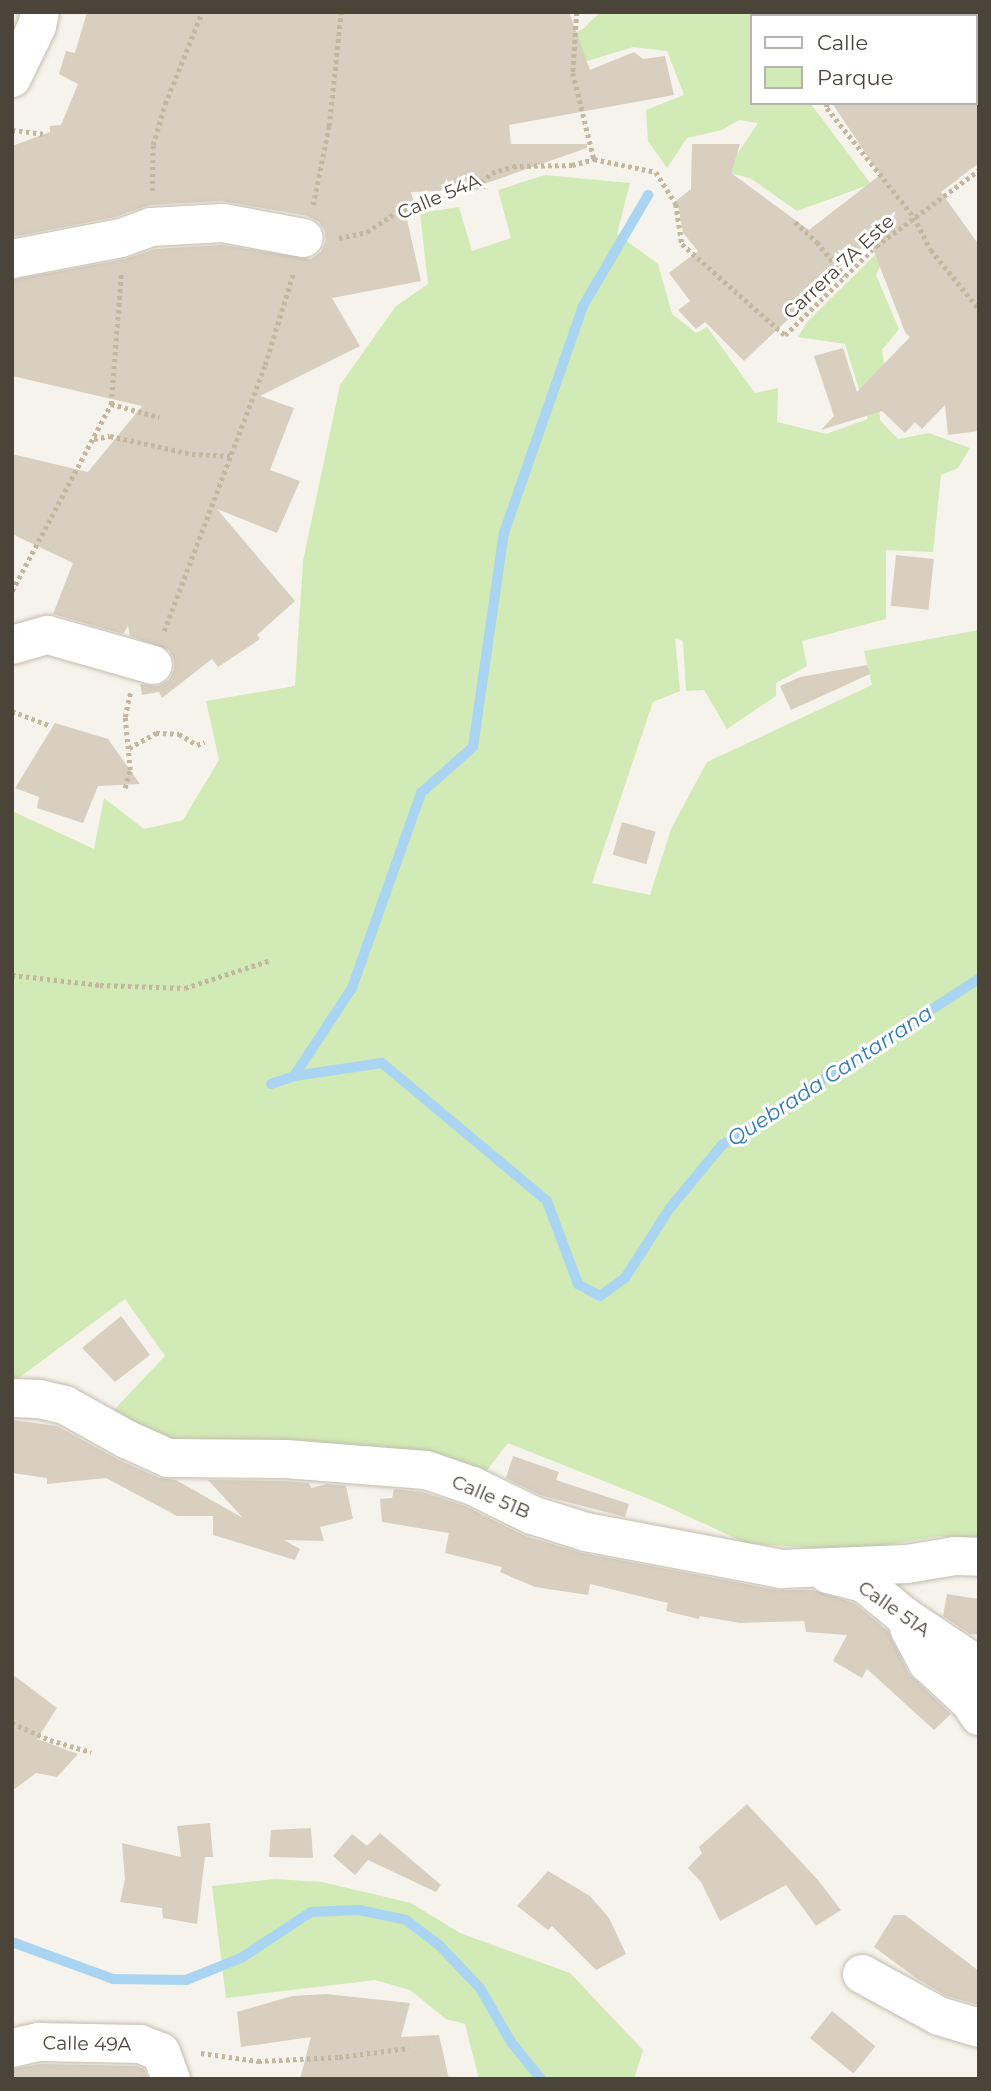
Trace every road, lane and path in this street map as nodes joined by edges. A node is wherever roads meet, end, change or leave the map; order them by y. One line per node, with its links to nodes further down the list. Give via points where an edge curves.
1 (40, 12): 5 (street)
2 (202, 12): 13 (path, via 165,104)
3 (341, 12): 14 (path, via 329,126)
4 (577, 12): 9 (path, via 573,73)
5 (12, 78)
6 (827, 105): 11 (path)
7 (12, 130): 8 (path)
8 (43, 134)
9 (594, 159): 14 (path, Calle 54A, via 572,165 513,166 397,212 367,232); 18 (path, Calle 54A, via 656,172 676,204 682,244)
10 (979, 170): 11 (path, Carrera 7A Este)
11 (914, 217): 16 (path, Carrera 7A Este); 17 (path, via 931,250)
12 (795, 222): 16 (path)
13 (136, 232): 14 (street, via 223,223); 15 (street); 19 (path, via 121,298)
14 (304, 238): 22 (path)
15 (12, 259)
16 (845, 276): 18 (path, Carrera 7A Este)
17 (979, 309)
18 (785, 335)
19 (111, 404): 20 (path); 21 (path)
20 (159, 417)
21 (93, 439): 22 (path, via 110,436 192,454); 23 (path)
22 (231, 456): 26 (path)
23 (12, 592)
24 (12, 645): 25 (street, via 48,635)
25 (116, 653): 26 (street); 30 (path, via 130,691 125,717)
26 (153, 665)
27 (12, 711): 28 (path)
28 (48, 725)
29 (204, 741): 30 (path, via 197,746 179,734 156,733)
30 (129, 749): 31 (path)
31 (125, 788)
32 (271, 960): 33 (path, via 185,988)
33 (12, 975)
34 (12, 1398): 36 (street, Calle 51B, via 65,1405 168,1458 286,1459 426,1471 586,1532 781,1569)
35 (979, 1558): 36 (street, Calle 51B)
36 (802, 1568): 37 (street, Calle 51A, via 864,1583)
37 (904, 1616): 38 (street, Calle 51A); 39 (street, via 928,1663)
38 (979, 1667)
39 (979, 1716)
40 (12, 1723): 41 (path)
41 (91, 1752)
42 (862, 1974): 43 (street, via 939,2016)
43 (979, 2028)
44 (12, 2048): 46 (street, Calle 49A, via 39,2042 140,2044)
45 (408, 2048): 46 (path, via 258,2061 214,2054)
46 (166, 2065)

